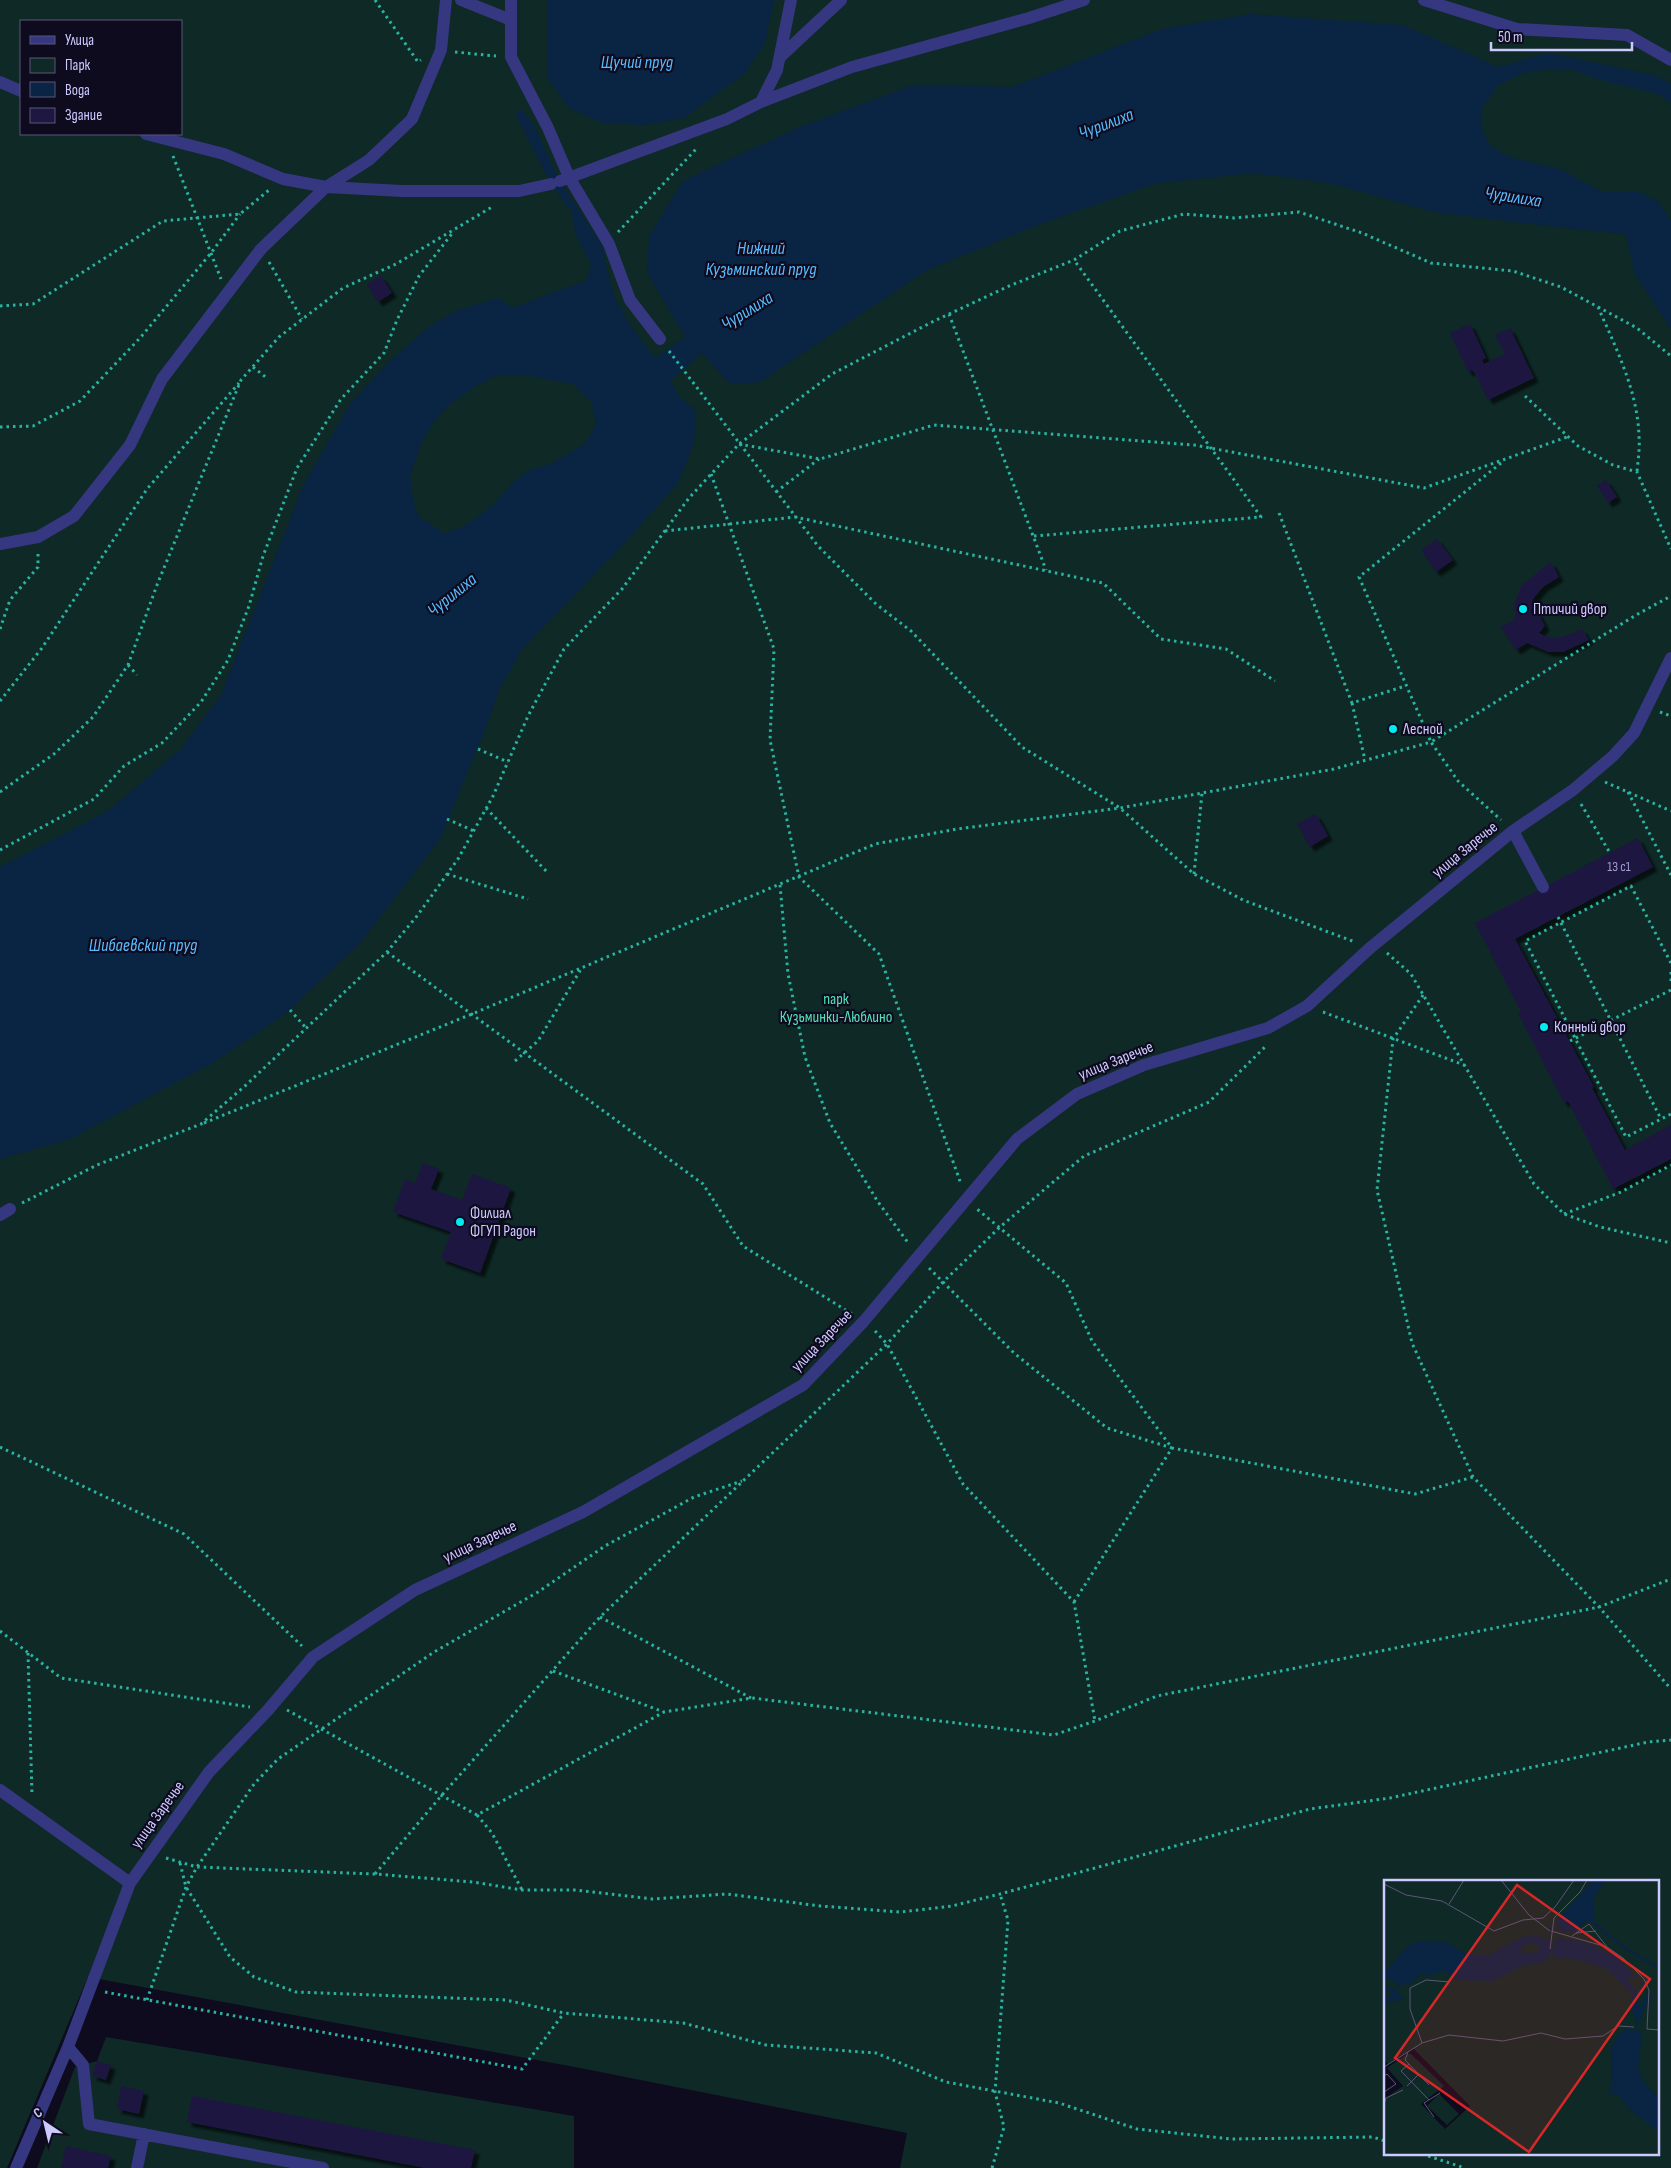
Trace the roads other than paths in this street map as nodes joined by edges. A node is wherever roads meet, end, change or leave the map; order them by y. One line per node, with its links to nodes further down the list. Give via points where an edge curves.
1 (446, 0): 16 (street, via 441,50 412,119 369,160)
2 (461, 0): 8 (street)
3 (511, 0): 8 (street)
4 (791, 0): 9 (street)
5 (841, 0): 9 (street)
6 (1084, 0): 13 (street, via 852,67)
7 (1424, 0): 10 (street, via 1517,29 1627,35)
8 (511, 20): 15 (street, via 511,57 548,128)
9 (780, 57): 13 (street)
10 (1671, 60)
11 (0, 82): 12 (street)
12 (20, 91)
13 (761, 102): 15 (street, via 727,119)
14 (150, 135): 16 (street, via 224,154 283,179)
15 (560, 181): 16 (street, via 519,191); 17 (street, via 609,244 630,300)
16 (326, 187): 18 (street, via 261,249 226,293 162,379 130,445 74,516 38,537)
17 (664, 344)
18 (0, 544)
19 (1671, 658): 20 (street, улица Заречье, via 1634,733 1613,756 1573,790)
20 (1513, 830): 21 (street); 23 (street, улица Заречье, via 1370,948 1307,1006 1268,1028 1144,1065 1077,1094 1017,1139 864,1321 802,1386 583,1512 415,1590 313,1657 209,1772)
21 (1543, 888)
22 (0, 1790): 23 (street)
23 (130, 1883): 24 (street, улица Заречье)
24 (68, 2047): 25 (street, via 83,2064 89,2124); 27 (street, улица Заречье)
25 (144, 2134): 26 (street); 28 (street)
26 (291, 2165): 29 (street)
27 (16, 2168)
28 (138, 2168)
29 (323, 2168)

